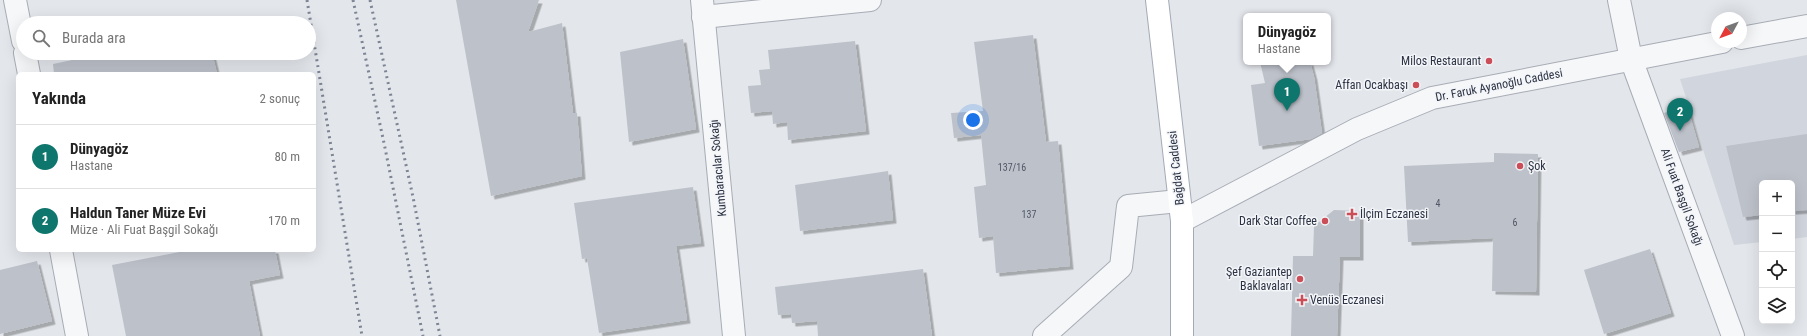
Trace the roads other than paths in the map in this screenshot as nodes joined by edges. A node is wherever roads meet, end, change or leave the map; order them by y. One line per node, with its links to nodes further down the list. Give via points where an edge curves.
1 (16, 0): 6 (street)
2 (870, 0): 5 (street)
3 (1157, 0): 13 (main road, Bağdat Caddesi)
4 (1619, 0): 10 (street, Ali Fuat Başgil Sokağı)
5 (703, 8): 16 (street, Kumbaracılar Sokağı)
6 (19, 16)
7 (1807, 26): 8 (street)
8 (1747, 37)
9 (1711, 44): 10 (street, Dr. Faruk Ayanoğlu Caddesi)
10 (1631, 59): 13 (street, Dr. Faruk Ayanoğlu Caddesi, via 1432,98 1357,129); 19 (street, Ali Fuat Başgil Sokağı)
11 (26, 60): 12 (street)
12 (29, 72)
13 (1181, 211): 17 (street, via 1128,206 1120,267); 18 (main road, Bağdat Caddesi)
14 (61, 252): 15 (street)
15 (77, 336)
16 (734, 336)
17 (1044, 336)
18 (1182, 336)
19 (1733, 336)

